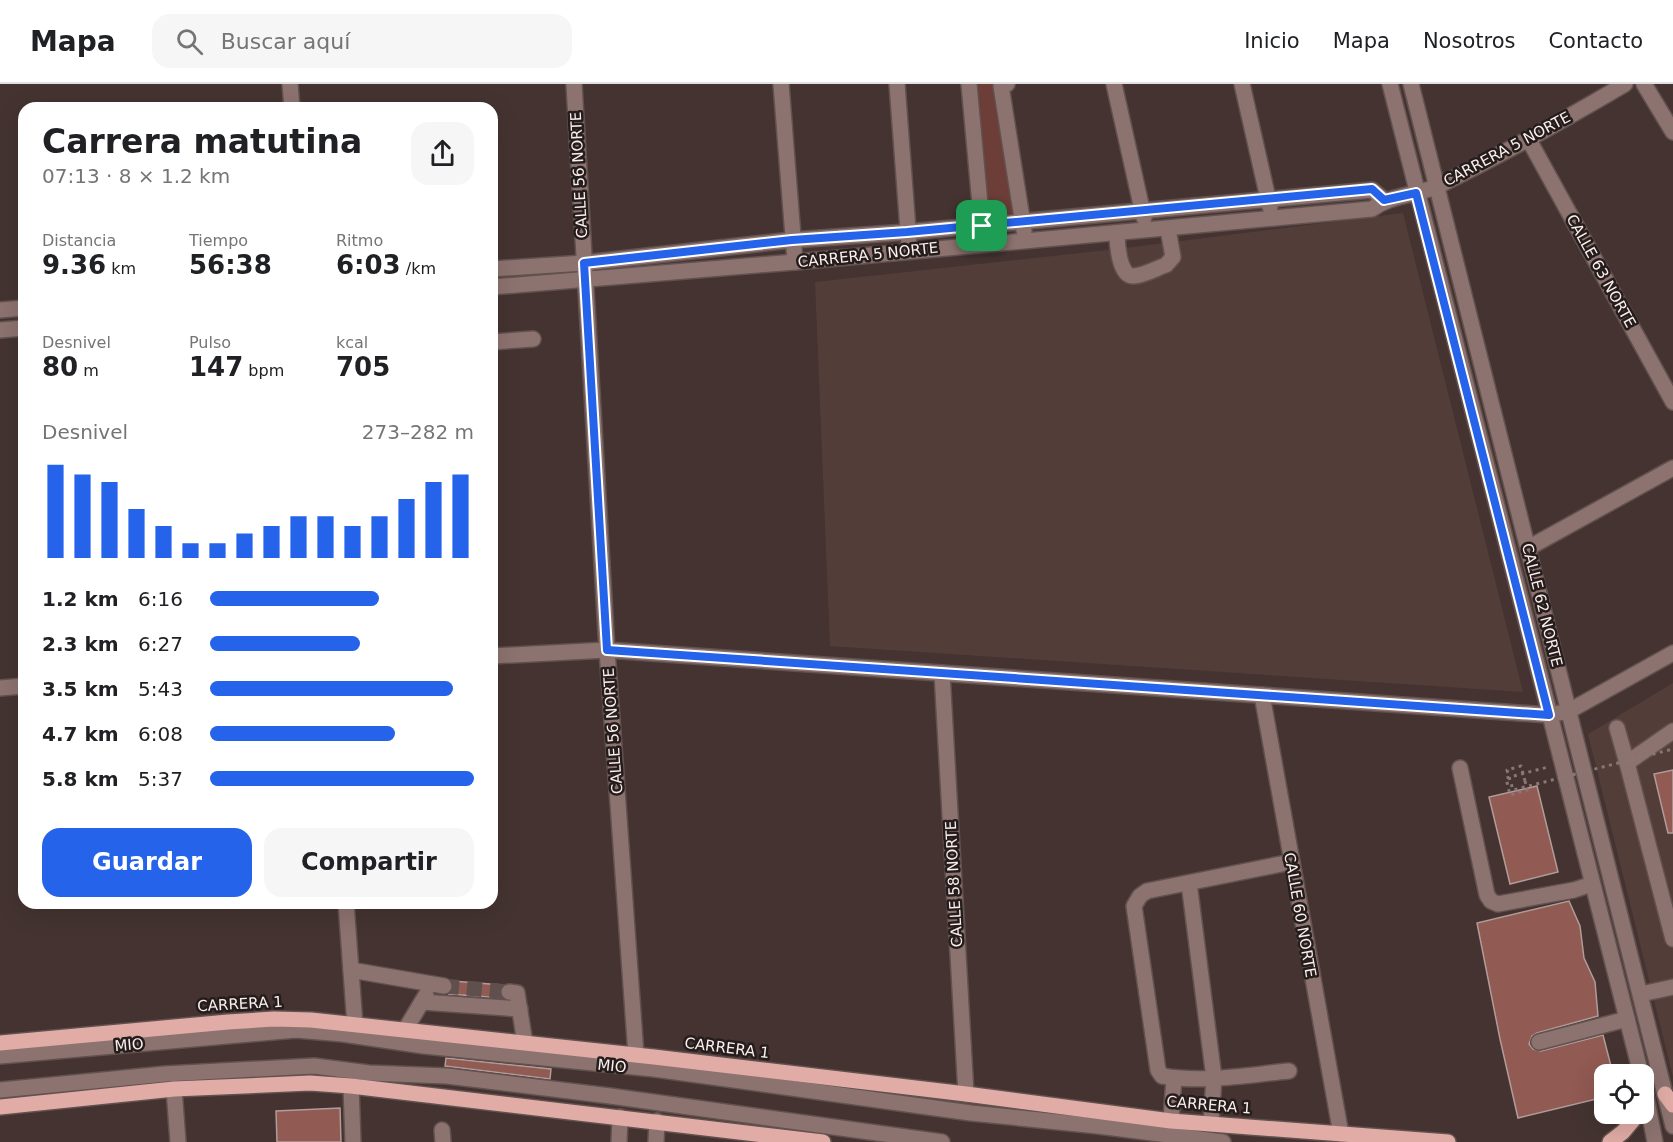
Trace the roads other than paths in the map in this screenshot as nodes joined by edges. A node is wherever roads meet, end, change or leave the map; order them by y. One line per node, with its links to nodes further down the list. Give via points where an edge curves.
1 (291, 84): 13 (street)
2 (574, 84): 32 (street, CALLE 56 NORTE)
3 (781, 84): 28 (street)
4 (897, 84): 26 (street)
5 (969, 84): 23 (street)
6 (1007, 84): 22 (street, via 1001,86)
7 (1114, 84): 20 (street)
8 (1242, 84): 18 (street)
9 (1390, 84): 17 (street, CALLE 62 NORTE)
10 (1411, 84): 16 (street, CALLE 62 NORTE)
11 (1625, 84): 15 (street, CARRERA 5 NORTE)
12 (1644, 84): 14 (street)
13 (292, 102)
14 (1673, 132)
15 (1529, 140): 16 (street, CARRERA 5 NORTE); 42 (street, CALLE 63 NORTE)
16 (1436, 186): 17 (street, CARRERA 5 NORTE); 44 (street, CALLE 62 NORTE)
17 (1416, 193): 19 (street, CARRERA 5 NORTE); 53 (street, CALLE 62 NORTE)
18 (1268, 199): 19 (street, CARRERA 5 NORTE, via 1372,189); 20 (street, CARRERA 5 NORTE); 21 (street)
19 (1384, 200): 21 (street, CARRERA 5 NORTE, via 1372,209)
20 (1143, 211): 22 (street, CARRERA 5 NORTE); 25 (street)
21 (1273, 220): 24 (street, CARRERA 5 NORTE)
22 (1023, 222): 23 (street, CARRERA 5 NORTE); 29 (street)
23 (982, 226): 26 (street, CARRERA 5 NORTE)
24 (1168, 229): 25 (street, CARRERA 5 NORTE); 27 (street, via 1171,261 1133,276 1124,270)
25 (1145, 230): 27 (street, CARRERA 5 NORTE)
26 (907, 232): 28 (street, CARRERA 5 NORTE); 30 (street)
27 (1117, 233): 29 (street, CARRERA 5 NORTE)
28 (792, 240): 31 (street); 32 (street, CARRERA 5 NORTE)
29 (1026, 241): 30 (street, CARRERA 5 NORTE)
30 (910, 251): 31 (street, CARRERA 5 NORTE)
31 (795, 262): 34 (street, CARRERA 5 NORTE)
32 (584, 263): 33 (street, CARRERA 5 NORTE); 34 (street, CALLE 56 NORTE)
33 (498, 269)
34 (584, 279): 35 (street, CARRERA 5 NORTE); 45 (street, CALLE 56 NORTE)
35 (498, 286)
36 (18, 308): 37 (street)
37 (0, 310)
38 (18, 328): 39 (street)
39 (0, 330)
40 (533, 339): 41 (street)
41 (498, 342)
42 (1673, 402)
43 (1673, 468): 44 (street)
44 (1528, 548): 52 (street, CALLE 62 NORTE)
45 (607, 650): 47 (street); 48 (street); 75 (street, CALLE 56 NORTE)
46 (1673, 653): 52 (street)
47 (498, 656)
48 (942, 673): 51 (street); 84 (street, CALLE 58 NORTE)
49 (18, 686): 50 (street)
50 (0, 688)
51 (1262, 696): 53 (street); 58 (street, CALLE 60 NORTE)
52 (1569, 711): 53 (street); 66 (street, CALLE 62 NORTE)
53 (1549, 715): 60 (street, CALLE 62 NORTE)
54 (1617, 728): 56 (street)
55 (1673, 731): 56 (street)
56 (1627, 763): 62 (street)
57 (1460, 768): 60 (street, via 1491,901 1498,904)
58 (1291, 862): 59 (street); 94 (street, CALLE 60 NORTE)
59 (1189, 883): 79 (street, via 1147,891 1134,906 1158,1070 1162,1076); 80 (street)
60 (1593, 884): 69 (street, CALLE 62 NORTE)
61 (346, 909): 63 (street)
62 (1673, 939)
63 (351, 970): 67 (street, via 438,986); 70 (street)
64 (1673, 987): 66 (street)
65 (509, 993): 68 (street, via 517,993)
66 (1641, 994): 85 (street, CALLE 62 NORTE)
67 (422, 1002): 68 (street); 71 (street)
68 (520, 1009): 74 (street)
69 (1627, 1019): 72 (street); 77 (street, CALLE 62 NORTE)
70 (355, 1025): 71 (main road, CARRERA 1); 73 (main road, CARRERA 1, via 274,1019)
71 (405, 1030): 74 (main road, CARRERA 1)
72 (1539, 1042)
73 (0, 1043)
74 (525, 1043): 75 (main road, CARRERA 1)
75 (636, 1055): 84 (main road, CARRERA 1)
76 (0, 1056): 102 (street, MIO, via 296,1030 654,1069 971,1113)
77 (1638, 1064)
78 (1289, 1071): 80 (street)
79 (1174, 1078): 80 (street); 89 (street)
80 (1214, 1078): 90 (street)
81 (351, 1086): 82 (main road, via 310,1083); 87 (main road); 97 (street)
82 (174, 1089): 86 (main road); 96 (street)
83 (0, 1090): 101 (street, MIO, via 165,1074 314,1066 447,1076)
84 (966, 1094): 89 (main road, CARRERA 1)
85 (1669, 1099): 93 (street, CALLE 62 NORTE)
86 (0, 1107)
87 (620, 1117): 88 (main road); 98 (street)
88 (657, 1121): 95 (main road); 99 (street)
89 (1171, 1121): 90 (main road, CARRERA 1)
90 (1211, 1124): 94 (main road, CARRERA 1)
91 (1630, 1124): 104 (main road)
92 (1651, 1124): 105 (street)
93 (1673, 1126)
94 (1341, 1134): 103 (main road, CARRERA 1)
95 (775, 1139): 100 (main road)
96 (178, 1142)
97 (354, 1142)
98 (619, 1142)
99 (656, 1142)
100 (823, 1142)
101 (942, 1142)
102 (1223, 1142)
103 (1448, 1142)
104 (1610, 1142)
105 (1655, 1142)

